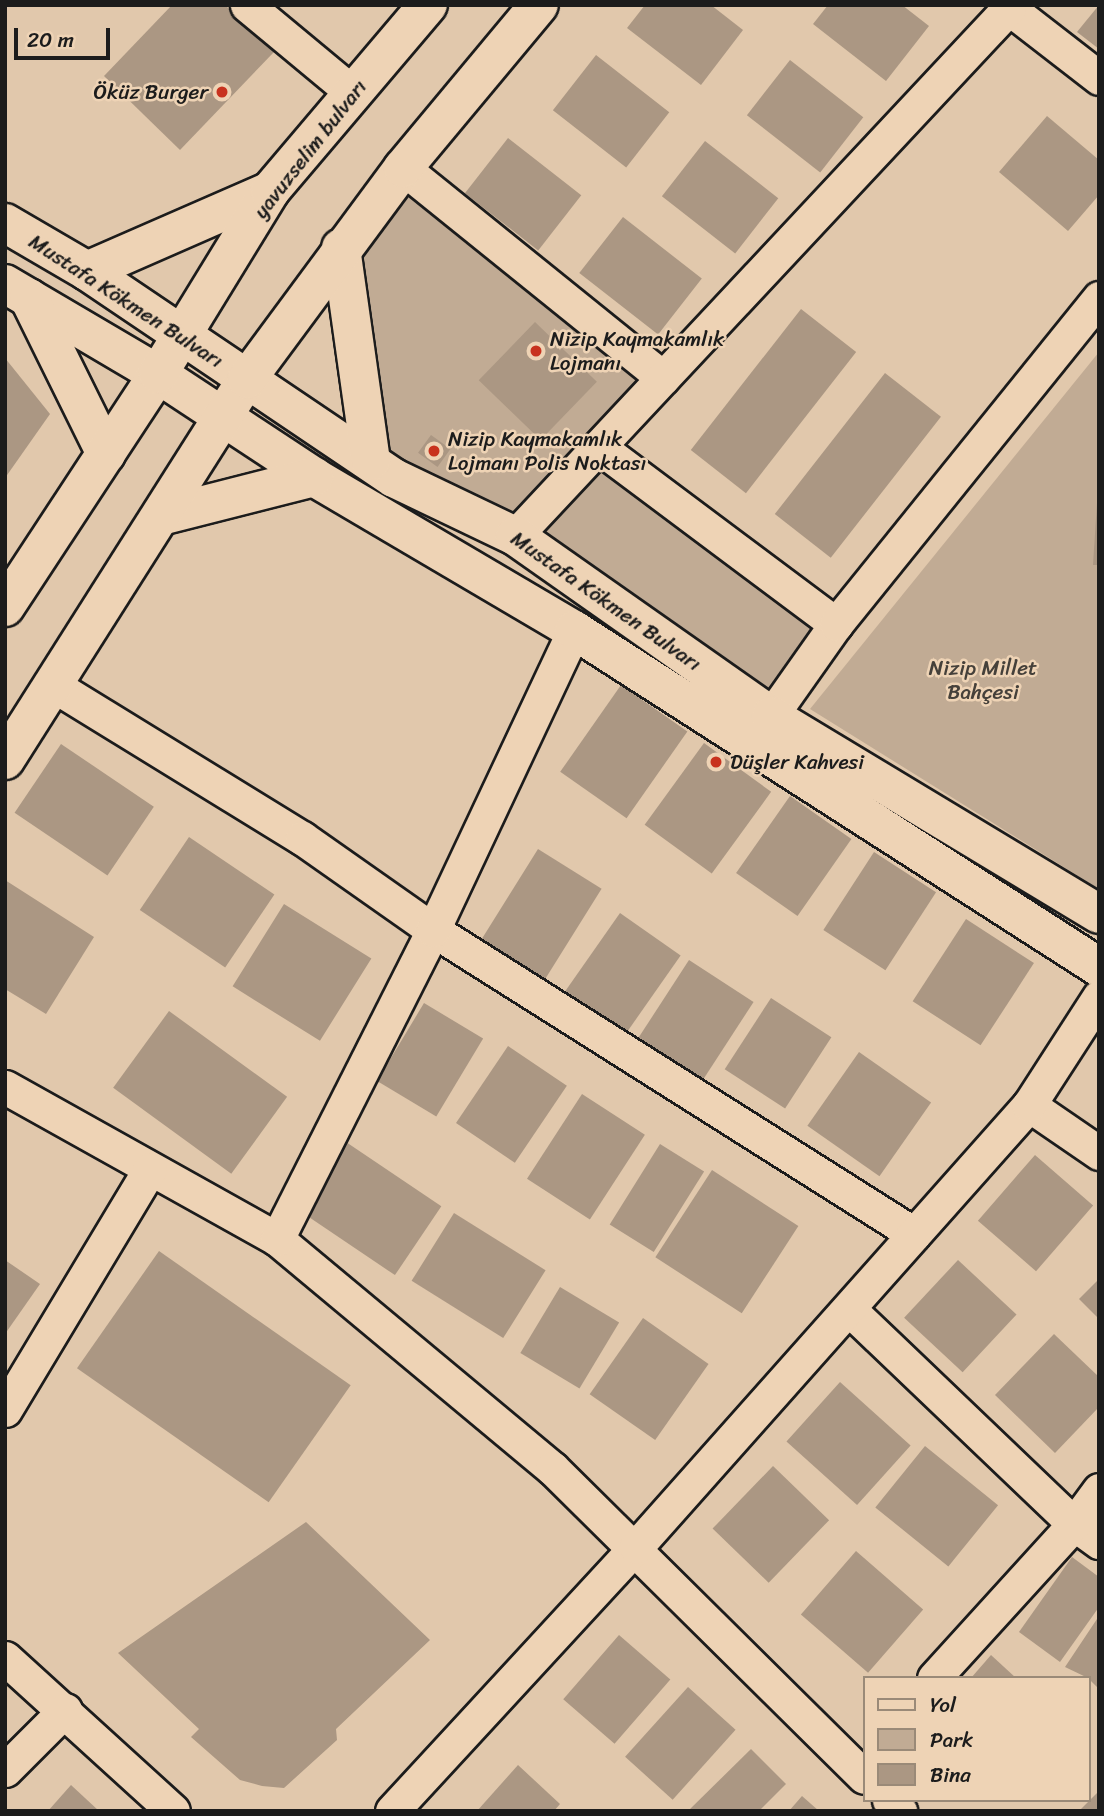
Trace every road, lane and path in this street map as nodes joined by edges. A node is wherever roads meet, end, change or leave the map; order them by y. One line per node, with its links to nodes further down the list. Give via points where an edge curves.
1 (247, 5): 6 (street)
2 (428, 5): 6 (main road, yavuzselim bulvarı)
3 (538, 5): 7 (main road)
4 (1007, 7): 5 (street); 16 (street)
5 (1099, 78)
6 (353, 93): 8 (main road, yavuzselim bulvarı)
7 (403, 168): 10 (main road); 16 (street)
8 (270, 191): 11 (main road); 14 (main road, yavuzselim bulvarı)
9 (5, 223): 11 (main road, Mustafa Kökmen Bulvarı)
10 (341, 248): 17 (main road); 21 (main road)
11 (87, 271): 14 (main road, Mustafa Kökmen Bulvarı)
12 (17, 291): 15 (main road, Mustafa Kökmen Bulvarı); 20 (main road)
13 (1099, 298): 26 (street)
14 (181, 337): 15 (main road, yavuzselim bulvarı); 17 (main road, Mustafa Kökmen Bulvarı)
15 (158, 374): 18 (main road, Mustafa Kökmen Bulvarı); 20 (main road, yavuzselim bulvarı)
16 (663, 378): 19 (street)
17 (247, 379): 18 (main road); 21 (main road, Mustafa Kökmen Bulvarı)
18 (225, 419): 22 (main road, Mustafa Kökmen Bulvarı); 23 (main road)
19 (598, 447): 24 (street); 26 (street)
20 (106, 454): 25 (main road, yavuzselim bulvarı)
21 (371, 461): 24 (main road, Mustafa Kökmen Bulvarı, via 394,478)
22 (314, 477): 23 (main road); 27 (main road, Mustafa Kökmen Bulvarı)
23 (165, 515): 28 (main road)
24 (515, 536): 29 (main road, Mustafa Kökmen Bulvarı)
25 (5, 607)
26 (836, 624): 29 (street)
27 (574, 630): 32 (street); 33 (main road, Mustafa Kökmen Bulvarı)
28 (53, 685): 30 (main road); 32 (street, via 302,838)
29 (771, 716): 31 (main road, Mustafa Kökmen Bulvarı)
30 (5, 760)
31 (1099, 914)
32 (433, 930): 39 (street); 40 (street)
33 (1099, 967)
34 (1099, 997): 36 (street)
35 (5, 1087): 38 (street)
36 (1029, 1105): 37 (street); 39 (street)
37 (1099, 1153)
38 (150, 1169): 40 (street); 42 (street)
39 (914, 1234): 41 (street)
40 (277, 1239): 45 (street, via 552,1468)
41 (849, 1309): 44 (street); 45 (street)
42 (5, 1410)
43 (1099, 1490): 44 (street)
44 (1086, 1533): 47 (street)
45 (636, 1547): 49 (street); 52 (street)
46 (5, 1658): 48 (street)
47 (936, 1676)
48 (65, 1710): 50 (street); 51 (street)
49 (861, 1766)
50 (5, 1770)
51 (173, 1811)
52 (392, 1811)

